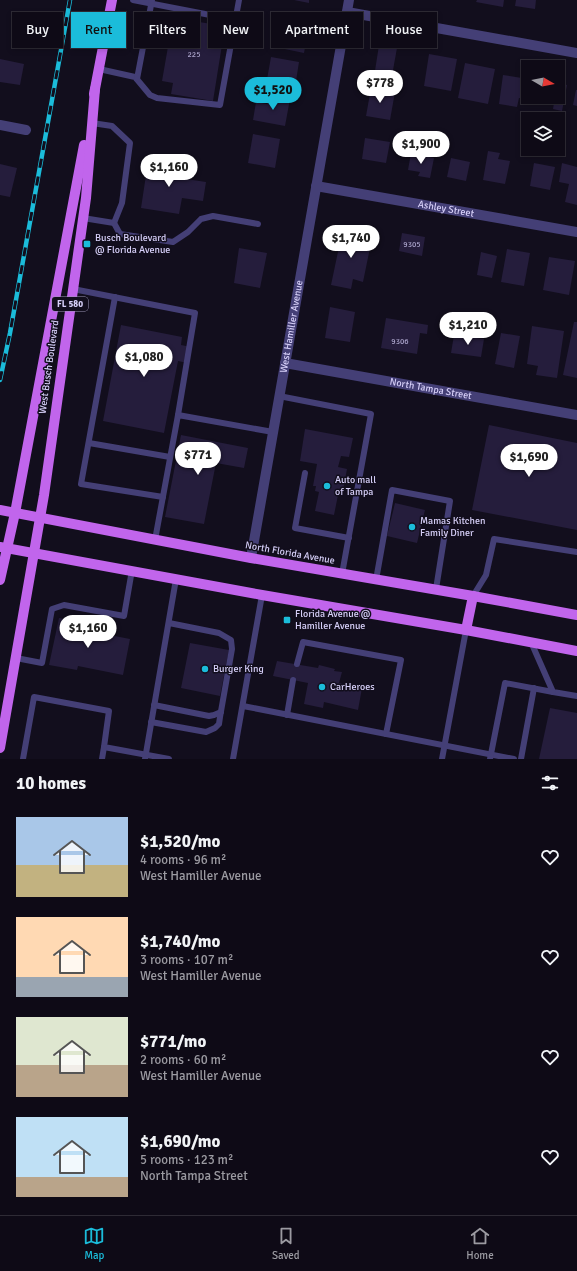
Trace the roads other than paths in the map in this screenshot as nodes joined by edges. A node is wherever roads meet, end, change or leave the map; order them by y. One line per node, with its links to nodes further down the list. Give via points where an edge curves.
1 (112, 0): 13 (main road, West Busch Boulevard / FL 580)
2 (133, 0): 5 (lane)
3 (239, 0): 6 (lane)
4 (349, 0): 7 (street, West Hamiller Avenue)
5 (152, 2): 8 (lane); 14 (lane)
6 (237, 12)
7 (347, 12)
8 (208, 14)
9 (363, 15): 12 (street)
10 (231, 48): 14 (lane, via 220,105 157,98 150,95)
11 (341, 48): 19 (street, West Hamiller Avenue)
12 (577, 53)
13 (99, 69): 14 (lane); 15 (main road, West Busch Boulevard / FL 580)
14 (138, 79)
15 (95, 90): 16 (main road, West Busch Boulevard / FL 580); 36 (main road, West Busch Boulevard / FL 580)
16 (92, 123): 20 (main road, West Busch Boulevard / FL 580); 21 (lane, via 112,126 130,143 122,203)
17 (0, 125): 18 (street)
18 (26, 130)
19 (316, 186): 23 (street, Ashley Street); 26 (street, West Hamiller Avenue)
20 (83, 218): 21 (lane); 24 (main road, West Busch Boulevard / FL 580)
21 (114, 223): 22 (lane, via 120,234 173,242 201,219 213,216)
22 (258, 224)
23 (577, 232)
24 (73, 289): 25 (lane); 37 (main road, West Busch Boulevard / FL 580)
25 (115, 297): 28 (lane, via 195,313); 31 (lane)
26 (285, 363): 27 (street, West Hamiller Avenue); 29 (street, North Tampa Street)
27 (279, 396): 30 (street, West Hamiller Avenue); 38 (lane, via 371,414)
28 (178, 415): 30 (lane); 32 (lane)
29 (577, 415)
30 (273, 432): 43 (street, West Hamiller Avenue)
31 (89, 443): 32 (lane); 34 (lane, via 81,484)
32 (170, 457): 34 (lane)
33 (305, 473): 38 (lane, via 295,528)
34 (163, 497): 39 (lane)
35 (0, 510): 36 (main road, North Florida Avenue)
36 (15, 513): 37 (main road, North Florida Avenue); 40 (main road, FL 580)
37 (40, 518): 39 (main road, North Florida Avenue); 41 (main road, West Busch Boulevard / FL 580)
38 (348, 538): 45 (lane)
39 (155, 540): 43 (main road, North Florida Avenue)
40 (3, 547): 41 (main road); 47 (main road, FL 580)
41 (34, 552): 44 (main road); 57 (main road, FL 580)
42 (577, 552): 51 (lane, via 494,539 486,575)
43 (251, 558): 45 (main road, North Florida Avenue)
44 (132, 570): 46 (main road); 57 (lane, via 124,616 64,605 52,609 42,663)
45 (342, 574): 48 (main road, North Florida Avenue)
46 (176, 579): 50 (main road); 53 (lane)
47 (0, 580)
48 (376, 580): 49 (main road, North Florida Avenue); 49 (lane, via 392,490 450,501)
49 (436, 590): 51 (main road, North Florida Avenue)
50 (262, 595): 54 (main road); 64 (lane)
51 (473, 596): 52 (main road, North Florida Avenue); 54 (main road)
52 (577, 615)
53 (169, 623): 63 (lane); 65 (lane, via 219,632 231,640 232,649)
54 (466, 630): 55 (main road); 69 (lane)
55 (531, 642): 56 (main road); 61 (lane)
56 (577, 651)
57 (16, 658): 71 (main road, FL 580)
58 (297, 664): 68 (lane, via 303,642 400,660)
59 (294, 680): 66 (lane)
60 (534, 688): 61 (lane); 73 (lane, via 505,682); 80 (lane)
61 (553, 692): 62 (lane)
62 (577, 696)
63 (154, 705): 65 (lane, via 210,716); 67 (lane)
64 (242, 706): 66 (lane); 77 (lane)
65 (221, 712): 67 (lane, via 219,724 206,732)
66 (287, 715): 68 (lane)
67 (151, 722): 72 (lane)
68 (386, 734): 69 (lane)
69 (444, 746): 73 (lane); 78 (lane)
70 (104, 747): 72 (lane); 74 (lane, via 109,711 34,697); 75 (lane)
71 (0, 748)
72 (145, 757): 76 (lane)
73 (491, 757): 79 (lane)
74 (23, 759)
75 (102, 759)
76 (169, 759)
77 (233, 759)
78 (442, 759)
79 (514, 759)
80 (521, 759)

